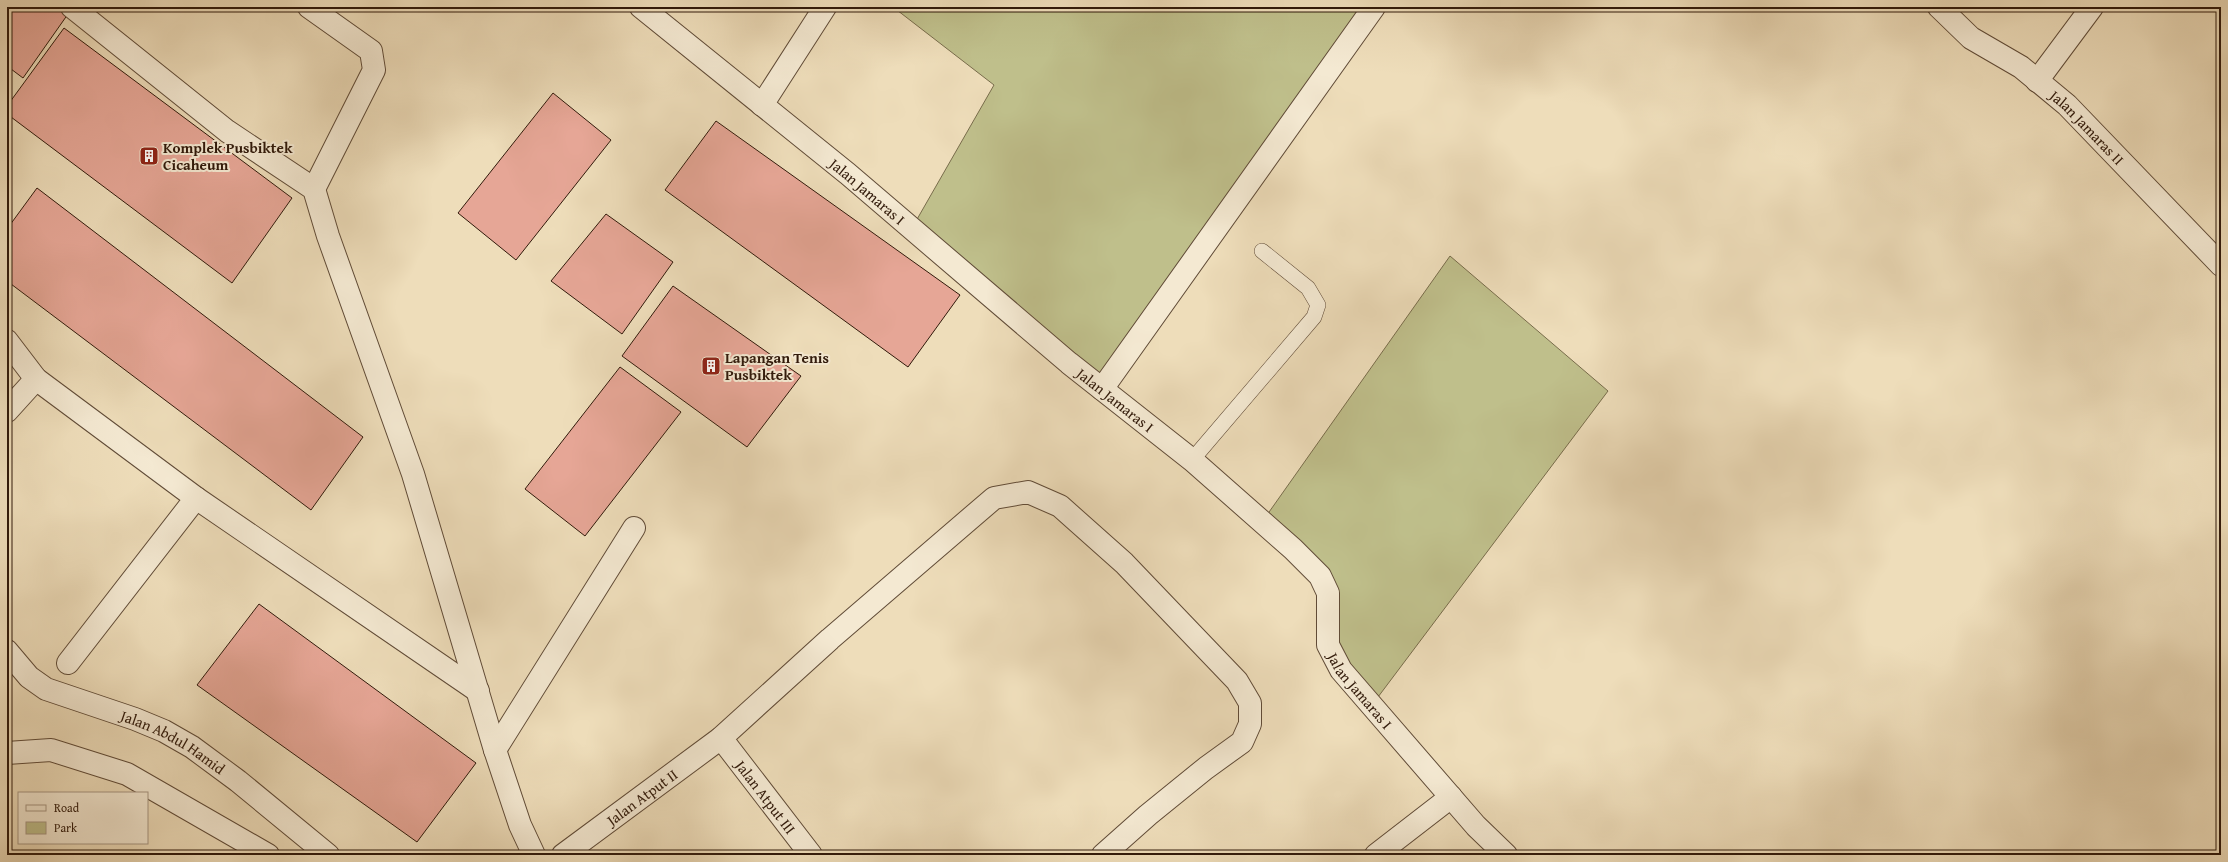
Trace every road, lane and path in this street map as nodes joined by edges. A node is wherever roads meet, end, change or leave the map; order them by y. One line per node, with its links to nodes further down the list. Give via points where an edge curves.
1 (72, 7): 10 (street, via 227,131)
2 (309, 7): 10 (street, via 371,51 374,70)
3 (641, 7): 9 (street, Jalan Jamaras I)
4 (826, 7): 9 (street)
5 (1374, 7): 15 (street)
6 (1938, 7): 8 (street, Jalan Jamaras II, via 1971,38 2021,67)
7 (2092, 7): 8 (street)
8 (2037, 81): 12 (street, Jalan Jamaras II, via 2067,105)
9 (762, 105): 15 (street, Jalan Jamaras I, via 848,174)
10 (314, 189): 22 (street, via 328,236 413,474)
11 (1262, 251): 17 (lane, via 1308,288 1318,305 1314,317)
12 (2221, 265)
13 (7, 341): 14 (street)
14 (36, 379): 16 (street); 18 (street)
15 (1102, 389): 17 (street, Jalan Jamaras I)
16 (7, 411)
17 (1192, 460): 26 (street, Jalan Jamaras I, via 1320,576 1328,593 1328,645 1341,670)
18 (196, 498): 21 (street); 22 (street)
19 (634, 528): 24 (street)
20 (7, 651): 27 (street, Jalan Abdul Hamid, via 29,677 46,689 135,719 192,746 238,781)
21 (68, 662)
22 (478, 691): 24 (street)
23 (721, 738): 30 (street, Jalan Atput II); 31 (street, Jalan Atput III); 32 (street, Jalan Atput II, via 830,639 994,498 1028,492 1060,506 1124,563 1237,681 1250,703 1250,724 1242,742 1148,815)
24 (495, 750): 29 (street, via 520,825)
25 (7, 753): 28 (street, via 51,750 127,774)
26 (1451, 797): 33 (street); 34 (street, Jalan Jamaras I)
27 (316, 852)
28 (268, 855)
29 (534, 855)
30 (563, 855)
31 (811, 855)
32 (1103, 855)
33 (1376, 855)
34 (1506, 855)

